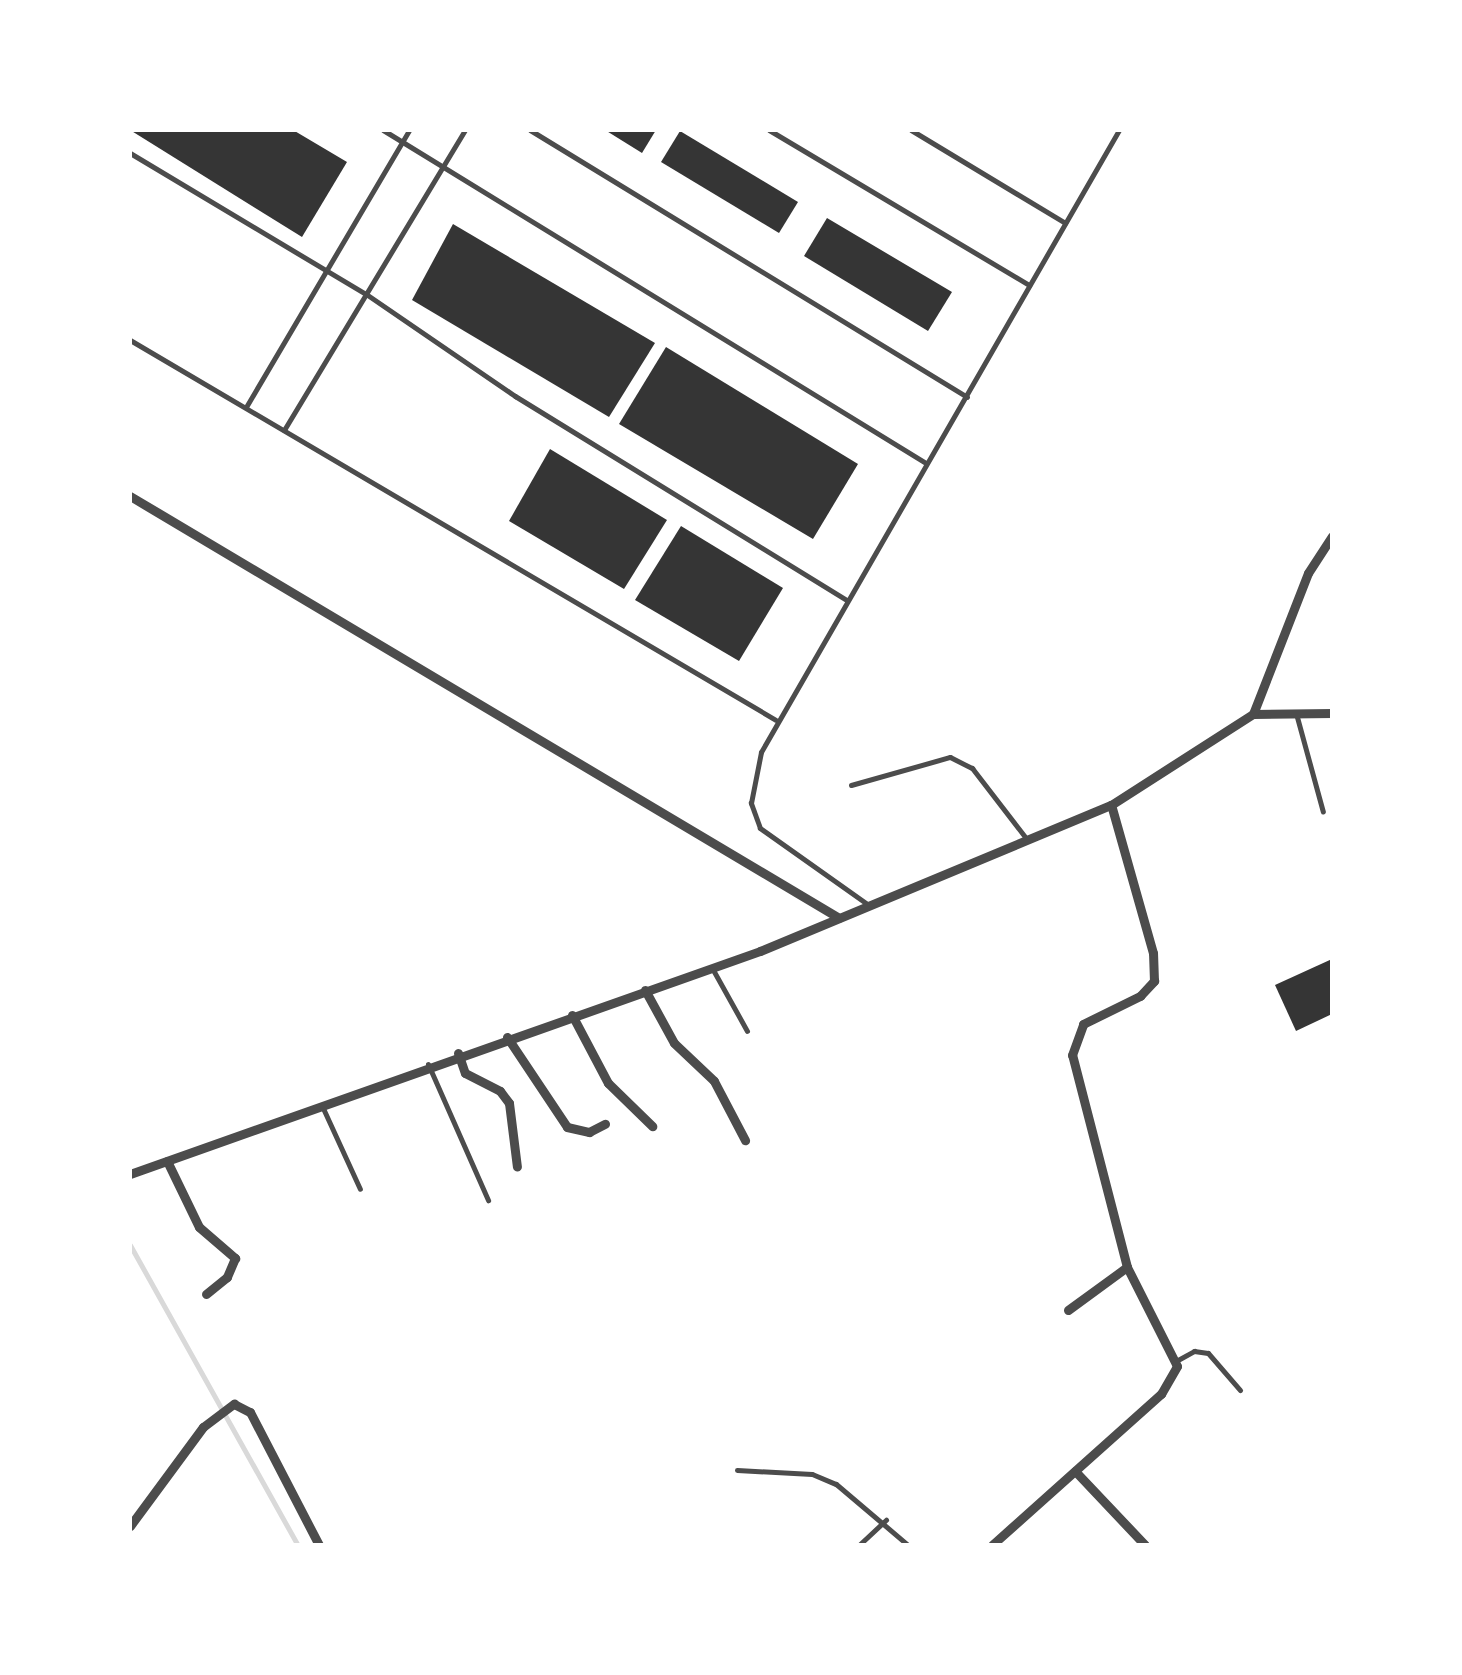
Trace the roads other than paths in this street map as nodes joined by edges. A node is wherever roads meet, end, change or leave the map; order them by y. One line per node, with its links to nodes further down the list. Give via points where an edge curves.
1 (383, 130): 8 (lane)
2 (409, 130): 8 (lane)
3 (464, 130): 10 (lane)
4 (530, 130): 16 (lane)
5 (769, 130): 13 (lane)
6 (911, 130): 11 (lane)
7 (1119, 130): 11 (lane)
8 (402, 142): 10 (lane); 12 (lane)
9 (130, 153): 12 (lane)
10 (442, 166): 14 (lane); 19 (lane)
11 (1066, 223): 13 (lane)
12 (326, 270): 14 (lane); 17 (lane)
13 (1030, 286): 16 (lane)
14 (366, 294): 18 (lane); 22 (lane, via 514,396)
15 (130, 340): 17 (lane)
16 (967, 397): 19 (lane)
17 (245, 408): 18 (lane)
18 (284, 430): 26 (lane)
19 (926, 464): 22 (lane)
20 (130, 496): 32 (street)
21 (1332, 536): 24 (street, via 1308,572)
22 (846, 600): 26 (lane)
23 (1332, 713): 25 (street)
24 (1253, 714): 25 (street); 28 (street)
25 (1298, 718): 29 (lane)
26 (776, 720): 31 (lane, via 753,781 760,828)
27 (851, 784): 30 (lane, via 950,757 972,768)
28 (1111, 805): 30 (street); 49 (street, via 1153,953 1154,981 1140,996 1083,1024 1072,1054)
29 (1322, 812)
30 (1028, 840): 31 (street)
31 (870, 906): 32 (street)
32 (839, 918): 33 (street)
33 (712, 967): 34 (street); 36 (lane)
34 (646, 990): 35 (street); 43 (street, via 674,1043 714,1081)
35 (572, 1014): 37 (street); 42 (street, via 608,1083)
36 (747, 1031)
37 (507, 1037): 38 (street); 41 (street, via 568,1127 589,1132)
38 (458, 1054): 39 (street); 45 (street, via 465,1073 500,1091 509,1104)
39 (428, 1064): 40 (street); 48 (lane)
40 (320, 1102): 44 (street); 47 (lane)
41 (605, 1124)
42 (652, 1126)
43 (745, 1140)
44 (167, 1161): 46 (street); 50 (street, via 200,1227 235,1258 227,1277)
45 (517, 1167)
46 (130, 1174)
47 (360, 1189)
48 (488, 1200)
49 (1127, 1267): 51 (street); 52 (street)
50 (206, 1294)
51 (1068, 1310)
52 (1176, 1361): 53 (lane, via 1194,1351 1208,1353); 55 (street, via 1170,1384)
53 (1240, 1390)
54 (737, 1470): 56 (lane, via 812,1474)
55 (1075, 1471): 61 (street); 62 (street)
56 (886, 1520): 59 (lane); 60 (lane)
57 (130, 1526): 58 (street, via 213,1418 234,1404 250,1412)
58 (320, 1545)
59 (859, 1545)
60 (908, 1545)
61 (992, 1545)
62 (1145, 1545)

